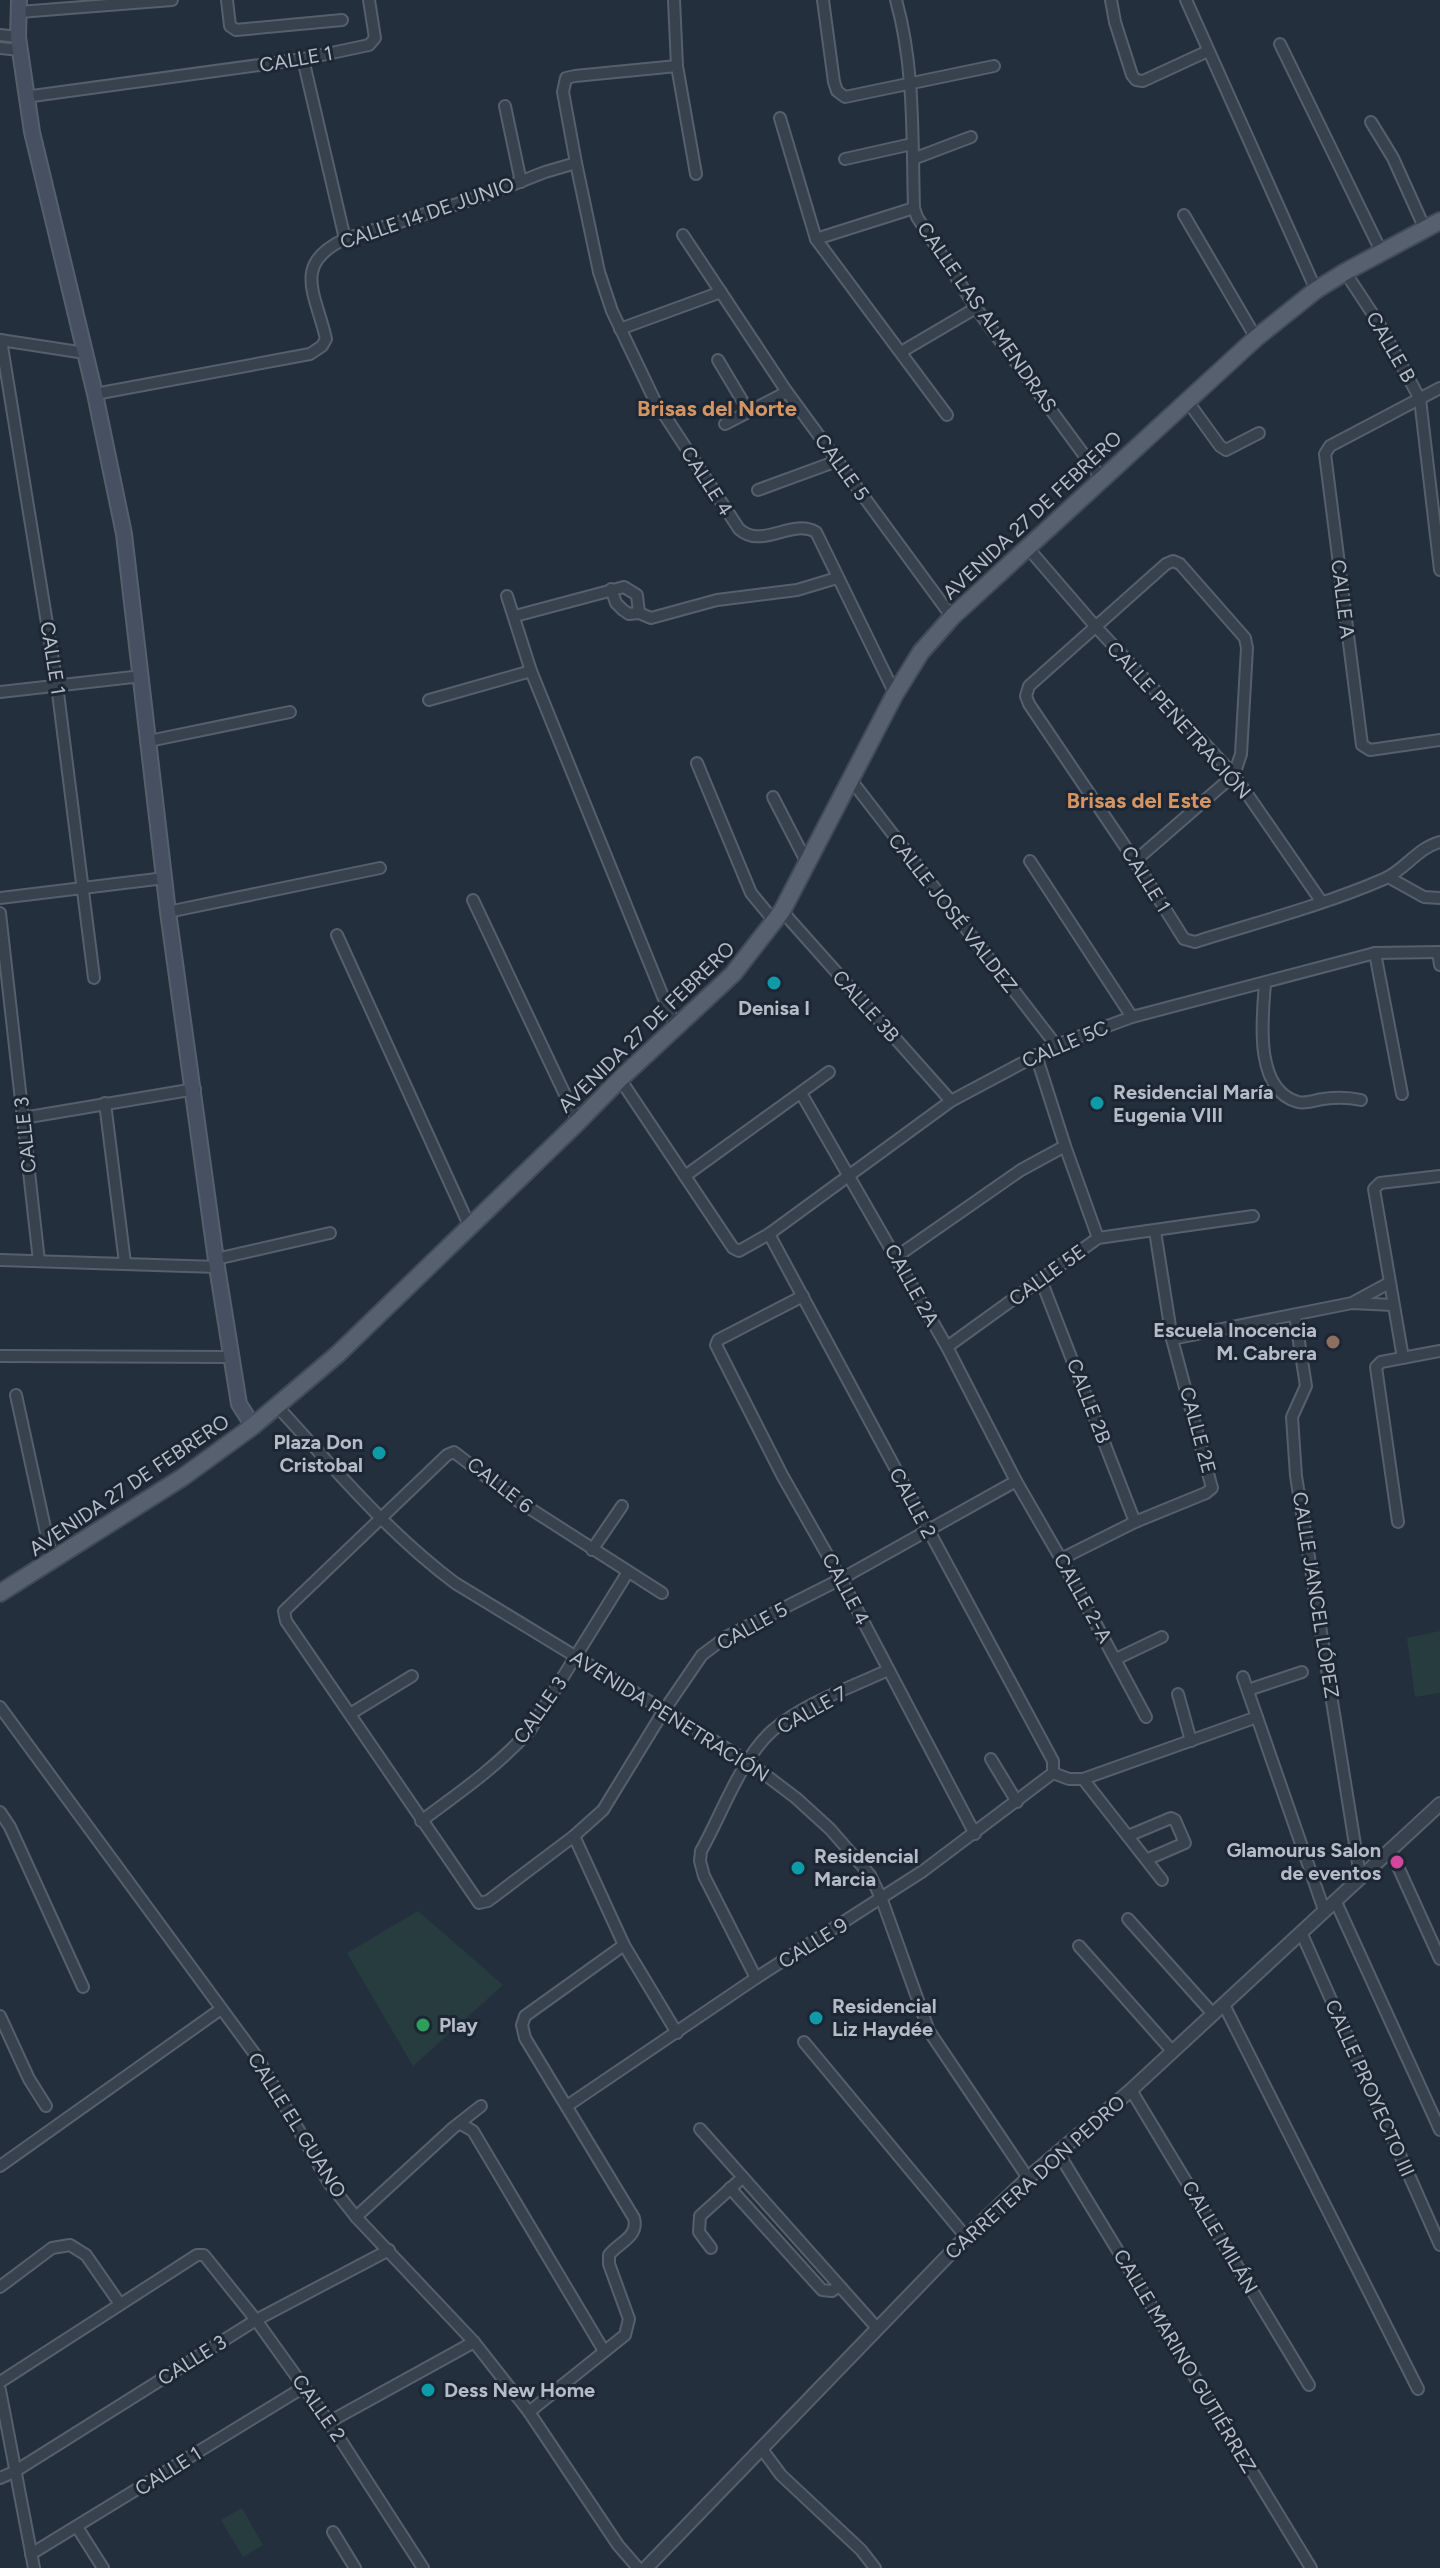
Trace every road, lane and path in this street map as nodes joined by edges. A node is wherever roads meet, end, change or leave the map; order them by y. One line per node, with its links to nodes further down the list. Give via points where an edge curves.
1 (172, 0): 9 (street)
2 (227, 0): 12 (street, via 230,26 236,30)
3 (369, 0): 18 (street, CALLE 1, via 374,41)
4 (674, 0): 19 (street)
5 (823, 0): 21 (street, via 837,91 845,97)
6 (896, 0): 21 (street, CALLE LAS ALMENDRAS, via 905,30)
7 (1111, 0): 17 (street, via 1136,80)
8 (1186, 0): 17 (street)
9 (112, 3): 10 (street)
10 (68, 4): 11 (street)
11 (19, 6): 14 (main road)
12 (342, 20)
13 (0, 35): 14 (street)
14 (19, 44): 16 (street); 22 (main road)
15 (1280, 44): 39 (street)
16 (0, 48)
17 (1208, 51): 41 (street)
18 (303, 59): 22 (street, CALLE 1); 37 (street)
19 (677, 66): 30 (street, via 566,78 563,92); 31 (street)
20 (994, 66): 21 (street)
21 (910, 85): 27 (street, CALLE LAS ALMENDRAS)
22 (25, 97): 48 (main road)
23 (505, 106): 32 (street)
24 (780, 118): 38 (street)
25 (1371, 122): 35 (street)
26 (971, 137): 29 (street)
27 (912, 144): 28 (street); 29 (street, CALLE LAS ALMENDRAS)
28 (845, 159)
29 (913, 159): 33 (street, CALLE LAS ALMENDRAS)
30 (576, 163): 32 (street, CALLE 14 DE JUNIO); 44 (street, via 599,272)
31 (696, 174)
32 (521, 182): 37 (street, CALLE 14 DE JUNIO)
33 (914, 208): 38 (street); 43 (street, CALLE LAS ALMENDRAS)
34 (1184, 215): 45 (street)
35 (1433, 225): 39 (main road, AVENIDA 27 DE FEBRERO)
36 (683, 235): 42 (street, CALLE 5)
37 (345, 239): 52 (street, CALLE 14 DE JUNIO, via 319,254 312,267 326,339 315,351)
38 (816, 239): 47 (street)
39 (1381, 251): 40 (main road, AVENIDA 27 DE FEBRERO)
40 (1345, 272): 41 (main road, AVENIDA 27 DE FEBRERO); 54 (street, CALLE B)
41 (1316, 290): 45 (main road, AVENIDA 27 DE FEBRERO)
42 (721, 292): 44 (street); 51 (street, CALLE 5)
43 (976, 308): 47 (street); 60 (street, CALLE LAS ALMENDRAS)
44 (620, 329): 65 (street, CALLE 4, via 654,399 739,529 757,537 812,529)
45 (1256, 338): 53 (main road, AVENIDA 27 DE FEBRERO)
46 (1, 340): 48 (street); 74 (street, CALLE 1)
47 (901, 352): 56 (street)
48 (85, 353): 52 (main road)
49 (718, 360): 55 (street)
50 (1440, 388): 54 (street)
51 (787, 392): 55 (street); 59 (street, CALLE 5)
52 (95, 394): 73 (main road, via 124,534)
53 (1186, 399): 58 (street, via 1226,450); 60 (main road, AVENIDA 27 DE FEBRERO)
54 (1420, 399): 62 (street, CALLE B); 79 (street, CALLE A, via 1326,448 1325,454 1360,741 1365,749 1375,750)
55 (749, 412): 57 (street)
56 (947, 415)
57 (725, 424)
58 (1259, 433)
59 (837, 461): 61 (street); 70 (street, CALLE 5)
60 (1101, 478): 63 (main road, AVENIDA 27 DE FEBRERO)
61 (758, 490)
62 (1435, 494): 64 (street, CALLE B)
63 (1027, 547): 70 (main road, AVENIDA 27 DE FEBRERO); 71 (street, CALLE PENETRACIÓN)
64 (1440, 570)
65 (837, 578): 68 (street, via 651,618); 76 (street, CALLE 4)
66 (611, 589): 68 (street, via 623,610); 68 (street, via 631,589); 69 (street)
67 (507, 596): 69 (street)
68 (639, 613)
69 (515, 616): 72 (street)
70 (952, 617): 76 (main road, AVENIDA 27 DE FEBRERO, via 921,652)
71 (1096, 627): 82 (street, CALLE PENETRACIÓN); 82 (street, via 1166,564 1180,564 1245,638 1241,754); 87 (street, CALLE 1, via 1029,686 1026,701)
72 (531, 671): 77 (street); 109 (street)
73 (142, 676): 74 (street); 80 (main road)
74 (57, 685): 75 (street); 92 (street, CALLE 1)
75 (0, 692)
76 (895, 694): 83 (main road, AVENIDA 27 DE FEBRERO)
77 (429, 700)
78 (290, 712): 80 (street)
79 (1440, 740)
80 (149, 741): 91 (main road)
81 (697, 763): 99 (street, CALLE 3B, via 751,893)
82 (1234, 775): 87 (street); 96 (street, CALLE PENETRACIÓN)
83 (851, 780): 88 (main road, AVENIDA 27 DE FEBRERO); 110 (street, CALLE JOSÉ VALDEZ)
84 (773, 797): 88 (street)
85 (1440, 842): 90 (street)
86 (1030, 861): 106 (street)
87 (1135, 861): 96 (street, CALLE 1, via 1187,942)
88 (807, 863): 99 (main road, AVENIDA 27 DE FEBRERO)
89 (380, 868): 97 (street)
90 (1388, 877): 94 (street, via 1424,897); 96 (street)
91 (165, 878): 92 (street); 97 (main road)
92 (83, 889): 93 (street); 104 (street, CALLE 1)
93 (0, 898)
94 (1440, 898)
95 (473, 900): 121 (street)
96 (1321, 901)
97 (168, 912): 114 (main road)
98 (0, 913): 107 (street, CALLE 3)
99 (778, 916): 109 (main road, AVENIDA 27 DE FEBRERO, via 733,974); 118 (street, CALLE 3B)
100 (337, 935): 127 (street)
101 (1439, 952): 102 (street, CALLE 5C); 103 (street)
102 (1375, 953): 105 (street, CALLE 5C); 116 (street)
103 (1440, 965)
104 (94, 978)
105 (1265, 984): 106 (street, CALLE 5C); 117 (street, via 1261,1033 1269,1073 1281,1095 1301,1103)
106 (1132, 1017): 110 (street, CALLE 5C)
107 (13, 1024): 108 (street); 120 (street, CALLE 3)
108 (0, 1025)
109 (675, 1026): 113 (main road, AVENIDA 27 DE FEBRERO)
110 (1056, 1045): 111 (street, CALLE 5C)
111 (1036, 1055): 118 (street, CALLE 5C); 122 (street)
112 (829, 1072): 115 (street)
113 (620, 1079): 121 (main road, AVENIDA 27 DE FEBRERO); 124 (street)
114 (195, 1089): 119 (street); 136 (main road)
115 (801, 1093): 123 (street, CALLE 2A); 124 (street)
116 (1402, 1094)
117 (1361, 1100)
118 (951, 1101): 123 (street, CALLE 5C)
119 (105, 1103): 120 (street); 135 (street)
120 (23, 1118): 134 (street, CALLE 3)
121 (578, 1122): 127 (main road, AVENIDA 27 DE FEBRERO)
122 (1065, 1146): 131 (street); 132 (street, via 1021,1170)
123 (850, 1175): 130 (street, CALLE 5C); 132 (street, CALLE 2A)
124 (685, 1176): 130 (street, CALLE 5C, via 733,1248 739,1251)
125 (1440, 1176): 138 (street, via 1380,1183 1374,1189)
126 (1253, 1216): 128 (street, CALLE 5E)
127 (469, 1225): 150 (main road, AVENIDA 27 DE FEBRERO)
128 (1155, 1231): 131 (street, CALLE 5E); 143 (street, CALLE 2E)
129 (330, 1233): 136 (street)
130 (769, 1234): 139 (street, CALLE 2)
131 (1098, 1238): 137 (street, CALLE 5E)
132 (896, 1257): 144 (street, CALLE 2A)
133 (0, 1260): 134 (street)
134 (39, 1261): 135 (street)
135 (125, 1263): 136 (street)
136 (216, 1263): 147 (main road)
137 (1041, 1280): 144 (street, CALLE 5E); 155 (street, CALLE 2B)
138 (1389, 1283): 140 (street); 141 (street)
139 (803, 1296): 157 (street, CALLE 2); 162 (street, CALLE 4, via 716,1345)
140 (1352, 1303): 141 (street); 142 (street)
141 (1393, 1305): 148 (street)
142 (1295, 1316): 143 (street); 193 (street, CALLE JANCEL LÓPEZ, via 1306,1386 1292,1417 1296,1476)
143 (1172, 1339): 155 (street, CALLE 2E, via 1212,1488 1193,1502)
144 (947, 1347): 152 (street, CALLE 2A)
145 (1440, 1351): 148 (street)
146 (0, 1356): 147 (street)
147 (231, 1357): 151 (main road, via 239,1404)
148 (1403, 1358): 156 (street, via 1377,1365)
149 (16, 1395): 160 (street)
150 (277, 1406): 151 (main road, AVENIDA 27 DE FEBRERO); 154 (street, AVENIDA PENETRACIÓN)
151 (253, 1426): 160 (main road, AVENIDA 27 DE FEBRERO)
152 (1016, 1481): 157 (street, CALLE 5); 159 (street, CALLE 2-A)
153 (622, 1506): 158 (street)
154 (382, 1519): 158 (street, CALLE 6, via 454,1452); 166 (street, AVENIDA PENETRACIÓN, via 455,1583); 176 (street, CALLE 6, via 284,1611)
155 (1135, 1522): 159 (street)
156 (1398, 1522)
157 (928, 1531): 162 (street, CALLE 5); 182 (street, CALLE 2, via 1053,1761)
158 (592, 1550): 161 (street, CALLE 6)
159 (1061, 1559): 167 (street, CALLE 2-A)
160 (52, 1560): 163 (main road, AVENIDA 27 DE FEBRERO)
161 (628, 1572): 164 (street, CALLE 6); 166 (street, CALLE 3)
162 (841, 1579): 168 (street, CALLE 4); 175 (street, CALLE 5, via 726,1637 702,1655)
163 (0, 1593)
164 (662, 1593)
165 (1162, 1637): 167 (street)
166 (577, 1657): 175 (street, AVENIDA PENETRACIÓN); 187 (street, CALLE 3, via 509,1753)
167 (1116, 1659): 177 (street, CALLE 2-A)
168 (888, 1670): 181 (street, CALLE 7, via 773,1730); 188 (street, CALLE 4)
169 (1302, 1672): 172 (street)
170 (412, 1676): 176 (street)
171 (1243, 1677): 172 (street)
172 (1248, 1690): 178 (street)
173 (1178, 1694): 179 (street)
174 (0, 1707): 206 (street, CALLE EL GUANO)
175 (663, 1712): 181 (street, AVENIDA PENETRACIÓN); 189 (street, CALLE 5, via 603,1810)
176 (350, 1714): 187 (street)
177 (1146, 1717)
178 (1257, 1717): 179 (street); 197 (street)
179 (1191, 1741): 183 (street)
180 (991, 1759): 184 (street)
181 (747, 1761): 195 (street, AVENIDA PENETRACIÓN, via 837,1837 870,1875); 203 (street, CALLE 7, via 700,1861)
182 (1053, 1773): 183 (street); 184 (street, CALLE 9)
183 (1083, 1779): 190 (street)
184 (1017, 1802): 188 (street, CALLE 9)
185 (1440, 1804): 191 (street, CARRETERA DON PEDRO)
186 (0, 1812): 204 (street)
187 (421, 1821): 189 (street, CALLE 5, via 479,1903)
188 (975, 1834): 195 (street, CALLE 9)
189 (574, 1836): 200 (street)
190 (1128, 1836): 192 (street); 192 (street, via 1175,1820 1185,1843)
191 (1390, 1849): 193 (street, CARRETERA DON PEDRO); 202 (street)
192 (1148, 1859): 194 (street)
193 (1360, 1876): 196 (street, CARRETERA DON PEDRO)
194 (1162, 1880)
195 (882, 1900): 203 (street, CALLE 9); 222 (street, AVENIDA PENETRACIÓN, via 929,2031)
196 (1335, 1900): 197 (street, CARRETERA DON PEDRO); 218 (street)
197 (1324, 1910): 199 (street, CARRETERA DON PEDRO)
198 (1128, 1919): 207 (street)
199 (1301, 1932): 205 (street, CARRETERA DON PEDRO); 226 (street, CALLE PROYECTO III)
200 (624, 1945): 209 (street); 215 (street, via 525,2016 525,2038)
201 (1079, 1946): 211 (street)
202 (1440, 1959)
203 (756, 1978): 209 (street, CALLE 9)
204 (83, 1987)
205 (1224, 2005): 207 (street, CARRETERA DON PEDRO); 239 (street)
206 (221, 2009): 220 (street); 224 (street, CALLE EL GUANO, via 257,2057 329,2183)
207 (1213, 2014): 211 (street, CARRETERA DON PEDRO)
208 (0, 2016): 213 (street)
209 (677, 2033): 215 (street, CALLE 9)
210 (804, 2042): 225 (street)
211 (1173, 2052): 212 (street, CARRETERA DON PEDRO)
212 (1131, 2090): 219 (street, CARRETERA DON PEDRO); 237 (street, CALLE MILÁN)
213 (46, 2106)
214 (481, 2106): 216 (street)
215 (567, 2106): 235 (street, via 636,2226 609,2255 629,2319 625,2335)
216 (461, 2124): 224 (street); 235 (street, via 473,2131)
217 (700, 2129): 221 (street)
218 (1440, 2130)
219 (1059, 2154): 222 (street, CARRETERA DON PEDRO); 256 (street, CALLE MARINO GUTIÉRREZ)
220 (0, 2166)
221 (742, 2178): 223 (street); 229 (street)
222 (1028, 2178): 225 (street, CARRETERA DON PEDRO)
223 (730, 2188): 227 (street, via 698,2220 699,2232); 229 (street, via 822,2290)
224 (356, 2217): 228 (street, CALLE EL GUANO)
225 (966, 2237): 233 (street, CARRETERA DON PEDRO)
226 (1440, 2245)
227 (711, 2248)
228 (389, 2250): 232 (street, CALLE 3); 234 (street, CALLE EL GUANO)
229 (839, 2286): 233 (street)
230 (0, 2287): 231 (street, via 52,2248 70,2245 86,2255)
231 (120, 2304): 232 (street, CALLE 2, via 204,2255); 236 (street)
232 (256, 2320): 238 (street, CALLE 2); 244 (street, CALLE 3)
233 (877, 2328): 243 (street, CARRETERA DON PEDRO)
234 (474, 2342): 241 (street, CALLE EL GUANO); 242 (street)
235 (604, 2351): 241 (street)
236 (0, 2382)
237 (1309, 2385)
238 (304, 2387): 242 (street, CALLE 2); 246 (street, CALLE 1)
239 (1418, 2389)
240 (0, 2390): 244 (street)
241 (529, 2412): 253 (street, CALLE EL GUANO)
242 (329, 2422): 252 (street, CALLE 2)
243 (761, 2448): 254 (street, CARRETERA DON PEDRO); 255 (street, via 781,2475)
244 (14, 2472): 245 (street, CALLE 3); 248 (street)
245 (0, 2478)
246 (77, 2527): 248 (street, CALLE 1); 250 (street)
247 (333, 2532): 251 (street)
248 (31, 2554): 249 (street)
249 (34, 2568)
250 (103, 2568)
251 (355, 2568)
252 (423, 2568)
253 (638, 2568)
254 (646, 2568)
255 (875, 2568)
256 (1311, 2568)

